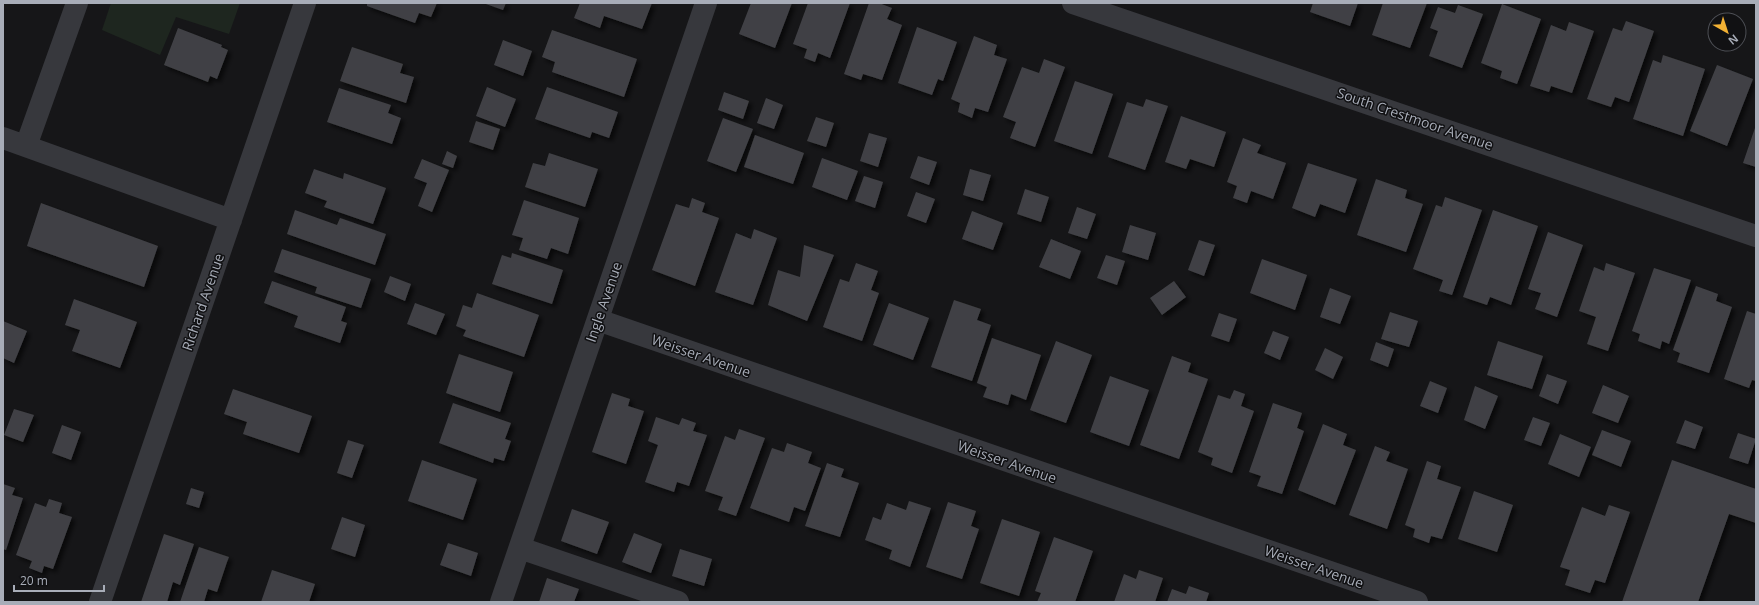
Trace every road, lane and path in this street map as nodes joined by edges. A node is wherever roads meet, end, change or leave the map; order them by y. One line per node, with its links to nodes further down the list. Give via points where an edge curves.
1 (77, 3): 6 (street)
2 (305, 3): 7 (street, Richard Avenue)
3 (706, 3): 9 (street, Ingle Avenue)
4 (1073, 3): 8 (street, South Crestmoor Avenue)
5 (3, 138): 6 (street)
6 (26, 146): 7 (street)
7 (231, 220): 11 (street, Richard Avenue)
8 (1756, 236)
9 (598, 320): 10 (street, Ingle Avenue); 14 (street, Weisser Avenue)
10 (520, 548): 12 (street, Ingle Avenue); 13 (street)
11 (100, 602)
12 (501, 602)
13 (678, 602)
14 (1417, 602)

